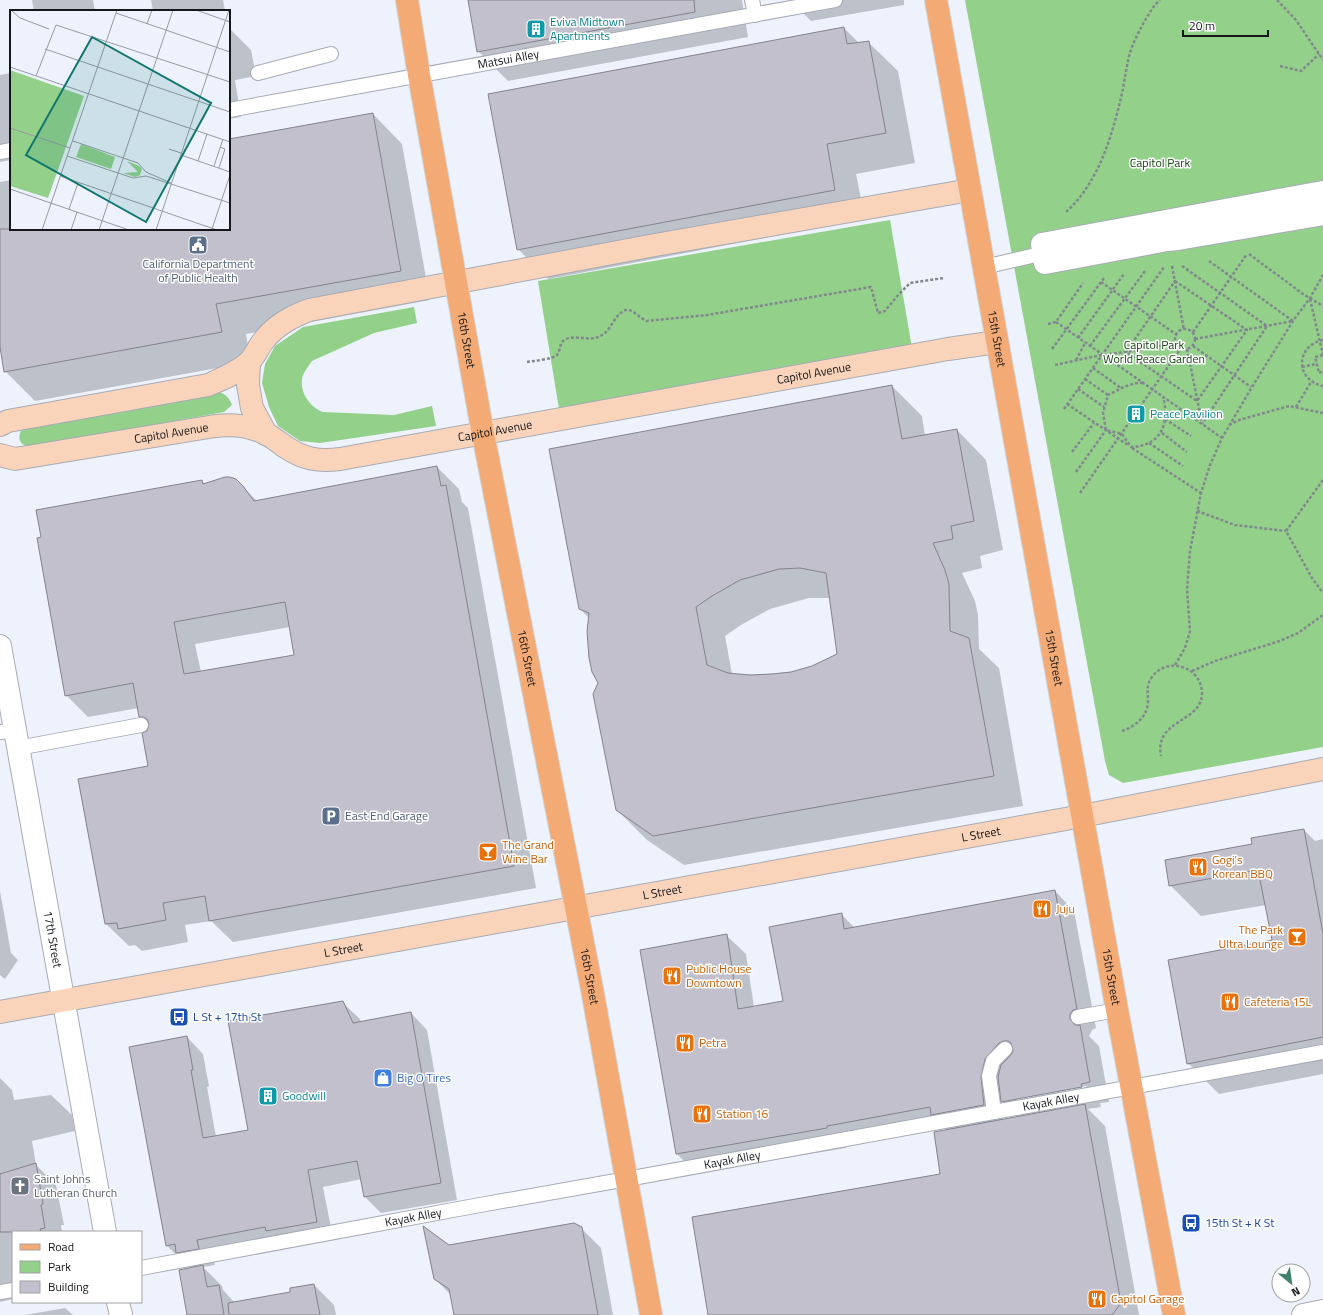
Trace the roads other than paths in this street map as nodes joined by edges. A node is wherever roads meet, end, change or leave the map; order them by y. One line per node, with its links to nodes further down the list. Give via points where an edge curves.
1 (407, 0): 8 (main road, 16th Street)
2 (752, 0): 5 (lane)
3 (835, 0): 5 (lane, Matsui Alley)
4 (936, 0): 12 (main road, 15th Street)
5 (755, 15): 8 (lane, Matsui Alley)
6 (331, 54): 7 (lane)
7 (258, 73)
8 (419, 75): 9 (lane, Matsui Alley); 18 (main road, 16th Street)
9 (230, 110)
10 (10, 150): 11 (lane)
11 (0, 152)
12 (970, 190): 17 (main road, 15th Street); 18 (street)
13 (1323, 192): 16 (street, via 1042,244)
14 (1323, 202): 16 (street, via 1083,244)
15 (1323, 214): 16 (street, via 1219,232 1171,245 1136,247 1045,263)
16 (1040, 254): 17 (lane)
17 (984, 267): 19 (main road, 15th Street)
18 (456, 282): 20 (street, via 309,310 293,316 276,327); 23 (main road, 16th Street)
19 (997, 342): 23 (street, Capitol Avenue); 29 (main road, 15th Street)
20 (249, 363): 21 (street, via 208,385 16,419); 22 (street, via 248,385 252,408)
21 (0, 425)
22 (266, 434): 23 (street, Capitol Avenue, via 298,454 325,461); 24 (street, Capitol Avenue, via 246,426 226,425 15,459)
23 (483, 434): 30 (main road, 16th Street)
24 (0, 455)
25 (0, 646): 27 (street, 17th Street)
26 (140, 725): 27 (lane)
27 (11, 737): 31 (street, 17th Street)
28 (1323, 769): 29 (street, L Street)
29 (1082, 816): 30 (street, L Street); 32 (main road, 15th Street)
30 (576, 907): 31 (street, L Street); 39 (main road, 16th Street)
31 (64, 1000): 33 (street, L Street); 40 (street, 17th Street)
32 (1117, 1010): 34 (lane); 37 (main road, 15th Street)
33 (0, 1012)
34 (1078, 1017)
35 (1005, 1049): 38 (lane, via 993,1061 989,1076)
36 (1323, 1052): 37 (lane, Kayak Alley)
37 (1131, 1086): 38 (lane, Kayak Alley); 48 (main road, 15th Street)
38 (994, 1112): 39 (lane, Kayak Alley)
39 (627, 1179): 41 (lane, Kayak Alley); 47 (main road, 16th Street)
40 (105, 1231)
41 (142, 1268)
42 (12, 1290): 43 (lane)
43 (0, 1292)
44 (118, 1303): 46 (street)
45 (1323, 1311): 49 (street)
46 (121, 1315)
47 (651, 1315)
48 (1174, 1315)
49 (1303, 1315)

